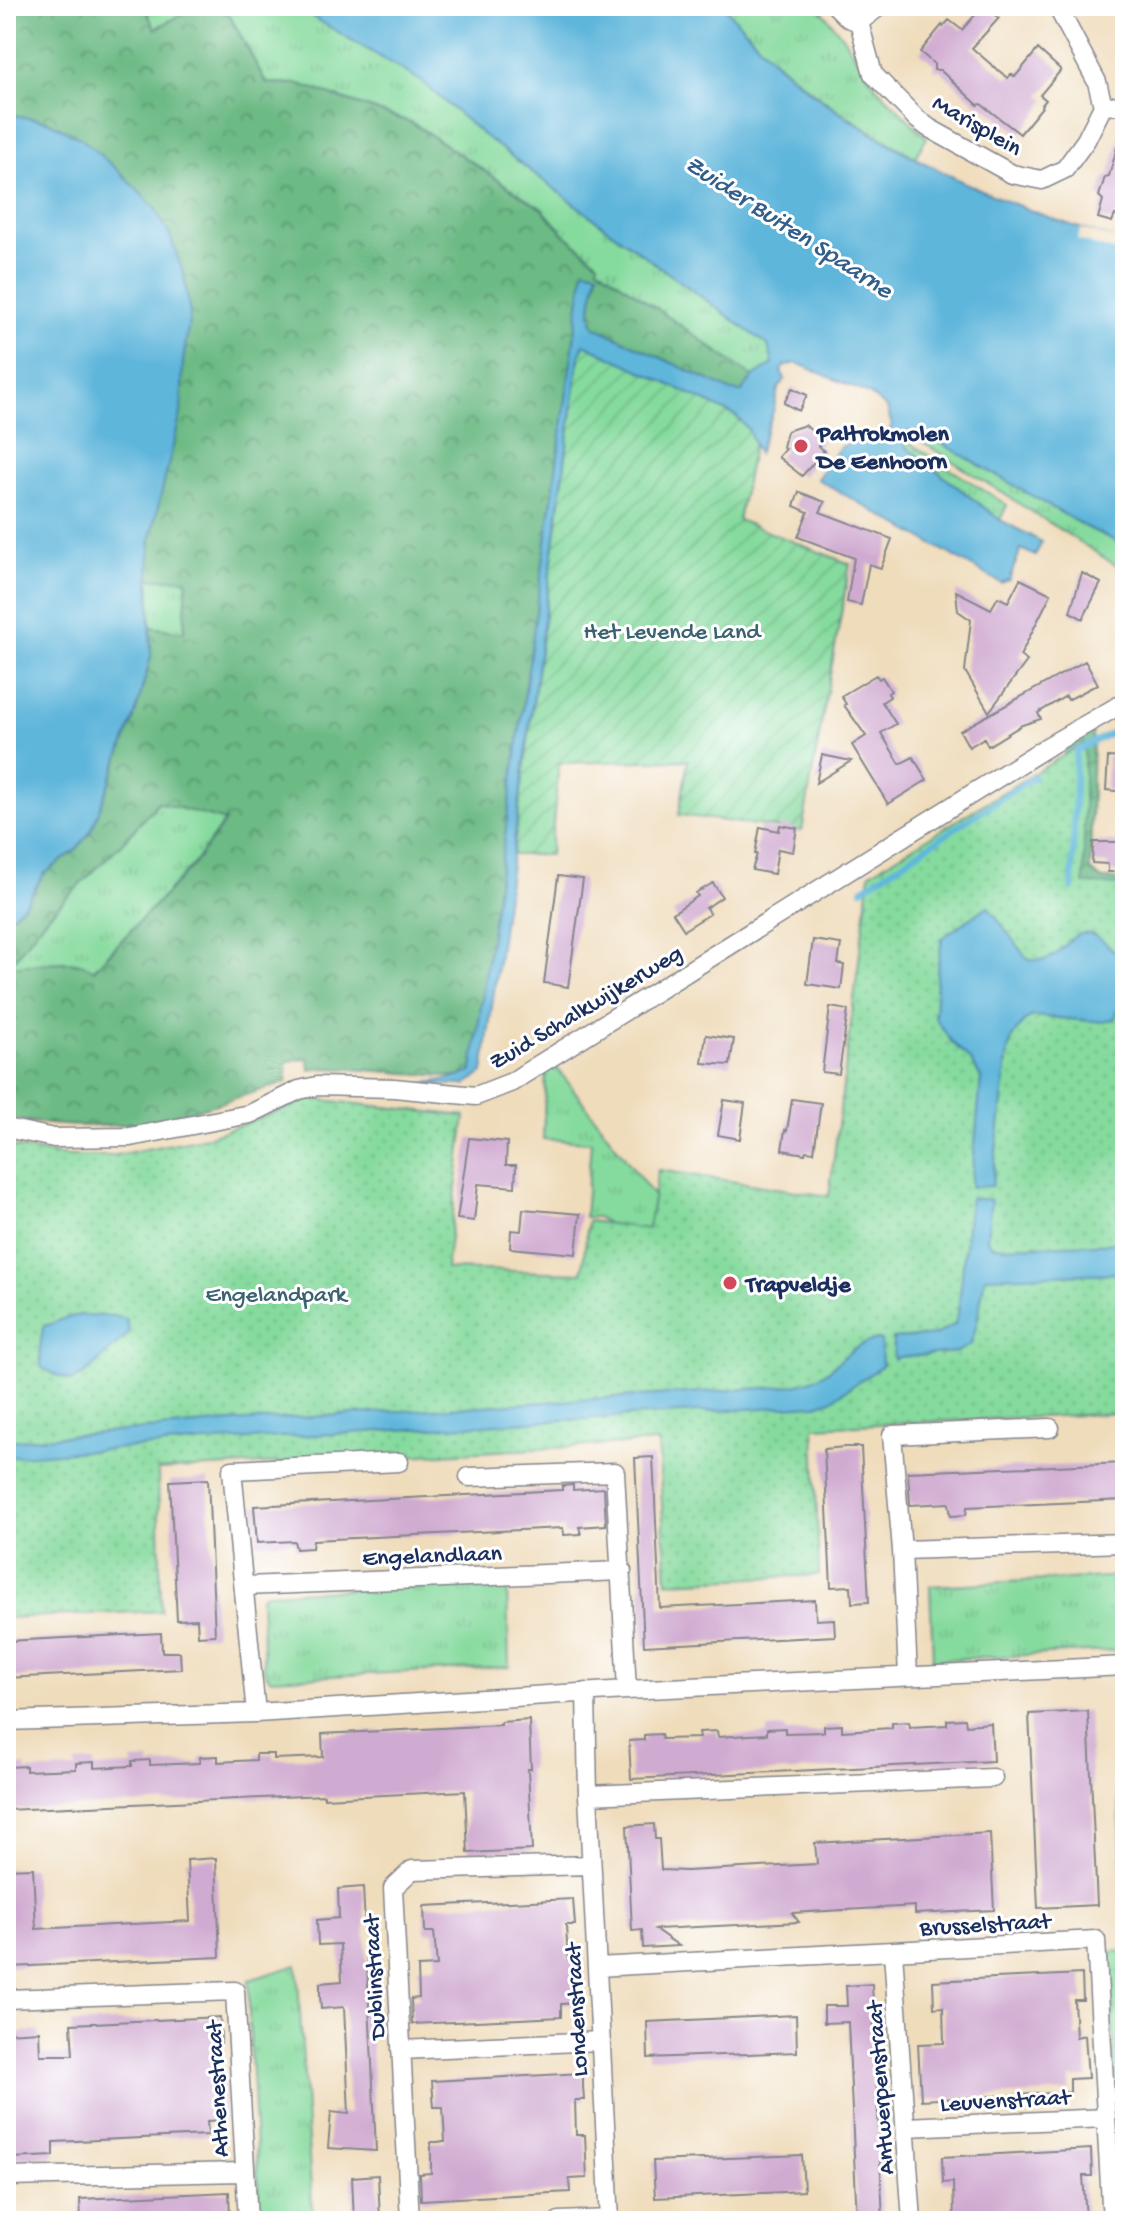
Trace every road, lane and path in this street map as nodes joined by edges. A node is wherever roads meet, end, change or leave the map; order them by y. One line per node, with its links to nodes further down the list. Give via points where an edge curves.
1 (836, 6): 4 (street)
2 (880, 6): 4 (street)
3 (1057, 6): 6 (street, via 1097,82)
4 (859, 22): 6 (street, Marisplein, via 873,74 917,119 1012,174 1042,180 1065,169)
5 (1125, 105): 6 (street)
6 (1103, 106)
7 (1125, 702): 8 (street, Zuid Schalkwijkerweg, via 512,1082 476,1096 317,1086 250,1114 130,1137 54,1138)
8 (6, 1128)
9 (1050, 1428): 13 (street, via 892,1435)
10 (399, 1462): 15 (street, via 232,1470)
11 (469, 1477): 14 (street, via 615,1472)
12 (1125, 1543): 13 (street)
13 (902, 1550): 17 (street)
14 (622, 1571): 15 (street, Engelandlaan); 18 (street)
15 (244, 1586): 20 (street)
16 (1125, 1666): 17 (street)
17 (908, 1676): 18 (street)
18 (627, 1690): 19 (street)
19 (586, 1692): 20 (street); 23 (street, Londenstraat)
20 (256, 1713): 21 (street)
21 (6, 1721)
22 (993, 1778): 23 (street)
23 (588, 1795): 24 (street, Londenstraat)
24 (591, 1865): 26 (street, Londenstraat); 29 (street, Dublinstraat, via 412,1870 393,1888)
25 (893, 1952): 26 (street, Brusselstraat); 30 (street, Brusselstraat, via 1096,1940); 31 (street, Antwerpenstraat)
26 (597, 1967): 28 (street, Londenstraat)
27 (6, 1999): 32 (street, Athenestraat, via 235,1991)
28 (601, 2041): 29 (street); 34 (street, Londenstraat)
29 (401, 2050): 36 (street, Dublinstraat)
30 (1106, 2118): 31 (street, Leuvenstraat); 39 (street, Brusselstraat)
31 (906, 2127): 38 (street, Antwerpenstraat)
32 (245, 2172): 33 (street); 35 (street, Athenestraat)
33 (6, 2177)
34 (610, 2220): 37 (street)
35 (248, 2221)
36 (410, 2221)
37 (559, 2221)
38 (912, 2221)
39 (1112, 2221)

